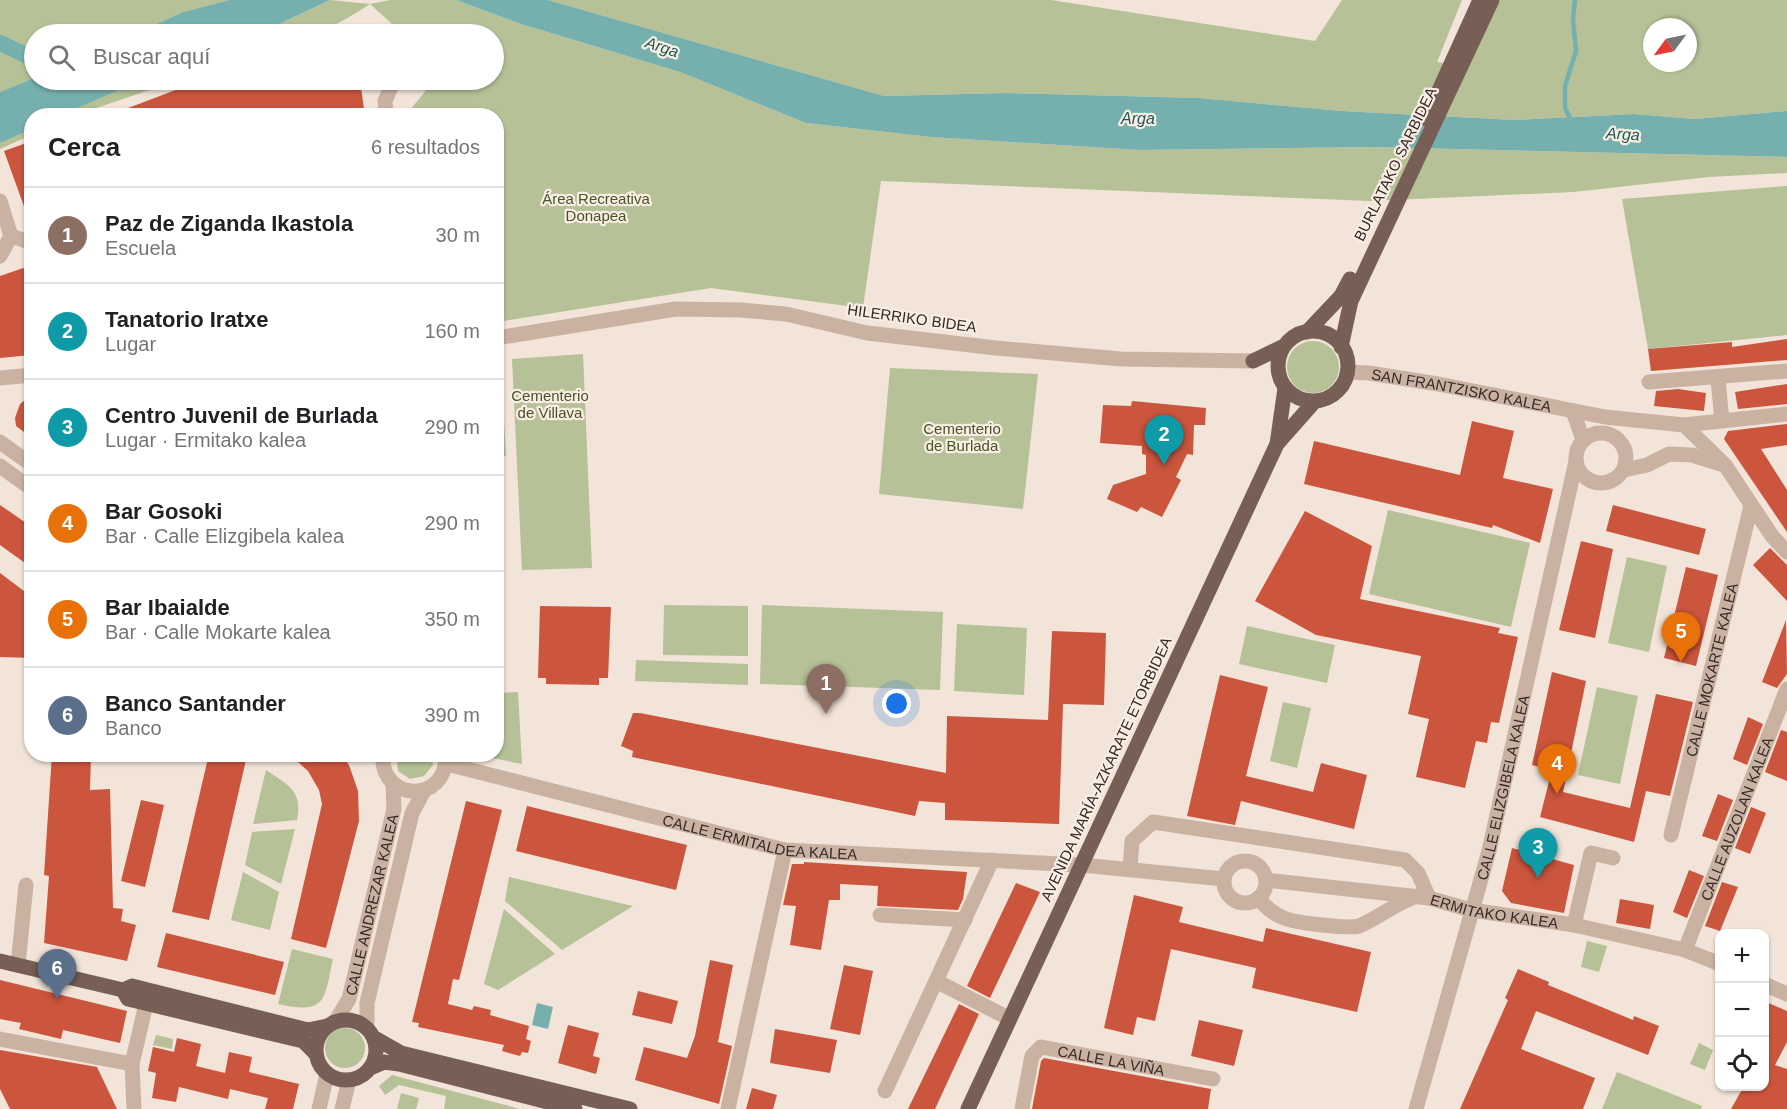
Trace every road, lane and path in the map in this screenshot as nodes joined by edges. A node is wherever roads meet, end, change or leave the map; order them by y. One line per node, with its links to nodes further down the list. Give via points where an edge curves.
1 (1480, 0): 3 (main road, BURLATAKO SARBIDEA)
2 (1492, 0): 3 (main road, BURLATAKO SARBIDEA)
3 (1462, 52): 7 (main road, BURLATAKO SARBIDEA)
4 (390, 90): 5 (street)
5 (385, 108)
6 (0, 201): 8 (street)
7 (1383, 220): 11 (main road, BURLATAKO SARBIDEA, via 1341,296); 14 (main road, BURLATAKO SARBIDEA, via 1351,301)
8 (11, 236): 9 (street); 10 (street)
9 (24, 240)
10 (0, 256)
11 (1307, 332): 13 (main road); 14 (main road, via 1323,333)
12 (504, 337): 15 (street, HILERRIKO BIDEA, via 676,309 740,310 786,314 867,333 996,348 1121,359)
13 (1284, 346): 15 (main road, HILERRIKO BIDEA); 22 (main road, via 1278,365)
14 (1341, 346): 17 (main road)
15 (1253, 361): 22 (main road)
16 (1787, 371): 20 (street)
17 (1347, 372): 23 (main road, via 1336,392); 24 (street, SAN FRANTZISKO KALEA, via 1403,378)
18 (24, 376): 19 (street)
19 (0, 378)
20 (1718, 379): 21 (street); 27 (street)
21 (1649, 382)
22 (1283, 384): 23 (main road, via 1296,397); 32 (main road)
23 (1315, 401): 32 (main road)
24 (1573, 411): 26 (street, SAN FRANTZISKO KALEA); 30 (street)
25 (1787, 414): 27 (street, SAN FRANTZISKO KALEA)
26 (1605, 417): 28 (street, SAN FRANTZISKO KALEA); 29 (street)
27 (1722, 421): 28 (street, SAN FRANTZISKO KALEA)
28 (1684, 425): 35 (street)
29 (1602, 434): 30 (street); 37 (street, via 1617,438 1623,445)
30 (1583, 440): 34 (street)
31 (0, 442): 33 (street)
32 (1276, 444): 51 (main road, AVENIDA MARÍA-AZKARATE ETORBIDEA)
33 (24, 459)
34 (1576, 461): 37 (street, via 1586,478 1599,484 1611,482); 58 (street, CALLE ELIZGIBELA KALEA, via 1491,841)
35 (1725, 465): 37 (street, via 1692,455 1669,454); 39 (street)
36 (0, 466): 38 (street)
37 (1624, 470)
38 (24, 483)
39 (1751, 506): 40 (street); 47 (street, CALLE MOKARTE KALEA)
40 (1787, 552)
41 (1787, 689): 62 (street, CALLE AUZOLAN KALEA)
42 (383, 762): 45 (street)
43 (445, 762): 46 (street, CALLE ANDREZAR KALEA, via 439,781)
44 (457, 762): 48 (street, CALLE ERMITALDEA KALEA)
45 (393, 784): 46 (street, via 413,792); 72 (street, CALLE ANDREZAR KALEA, via 394,809 349,999)
46 (424, 791): 73 (street, CALLE ANDREZAR KALEA, via 409,824 367,1003)
47 (1671, 835)
48 (785, 850): 50 (street, CALLE ERMITALDEA KALEA); 87 (street)
49 (1613, 858): 61 (street, via 1591,853)
50 (992, 860): 51 (street, CALLE ERMITALDEA KALEA); 60 (street)
51 (1082, 865): 52 (street); 71 (main road, AVENIDA MARÍA-AZKARATE ETORBIDEA)
52 (1130, 869): 53 (street); 56 (street, via 1132,841 1153,822 1405,860 1418,873)
53 (1224, 879): 54 (street, via 1230,867 1242,861 1255,863); 57 (street, via 1231,899 1245,903)
54 (1266, 880): 56 (street, ERMITAKO KALEA); 57 (street)
55 (26, 885): 65 (street)
56 (1423, 897): 57 (street, via 1404,900 1398,907 1355,927 1286,919); 58 (street, ERMITAKO KALEA)
57 (1258, 898)
58 (1471, 910): 61 (street, ERMITAKO KALEA); 90 (street, CALLE ELIZGIBELA KALEA)
59 (880, 915): 60 (street)
60 (965, 920): 66 (street)
61 (1574, 925): 62 (street, ERMITAKO KALEA)
62 (1685, 950): 64 (street, ERMITAKO KALEA)
63 (0, 961): 65 (main road)
64 (1715, 962)
65 (18, 965): 68 (main road)
66 (936, 981): 71 (street); 81 (street)
67 (1769, 986): 69 (street)
68 (123, 990): 70 (main road, via 128,999); 72 (main road, via 132,986 308,1030)
69 (1787, 994)
70 (146, 1004): 75 (main road, via 303,1041); 76 (street)
71 (1010, 1019): 88 (main road, AVENIDA MARÍA-AZKARATE ETORBIDEA)
72 (331, 1024): 73 (main road, via 352,1020); 75 (main road, via 322,1032)
73 (370, 1032): 77 (main road, via 376,1054); 86 (main road, via 401,1053)
74 (0, 1039): 76 (street)
75 (316, 1054): 78 (main road)
76 (132, 1064): 82 (street)
77 (370, 1068): 80 (main road); 85 (main road, via 384,1062 399,1064)
78 (327, 1074): 80 (main road); 83 (street)
79 (1213, 1079): 89 (street, CALLE LA VIÑA, via 1041,1047 1032,1056)
80 (348, 1080): 84 (street)
81 (885, 1091)
82 (134, 1109)
83 (319, 1109)
84 (342, 1109)
85 (575, 1109)
86 (630, 1109)
87 (728, 1109)
88 (968, 1109)
89 (1022, 1109)
90 (1416, 1109)

